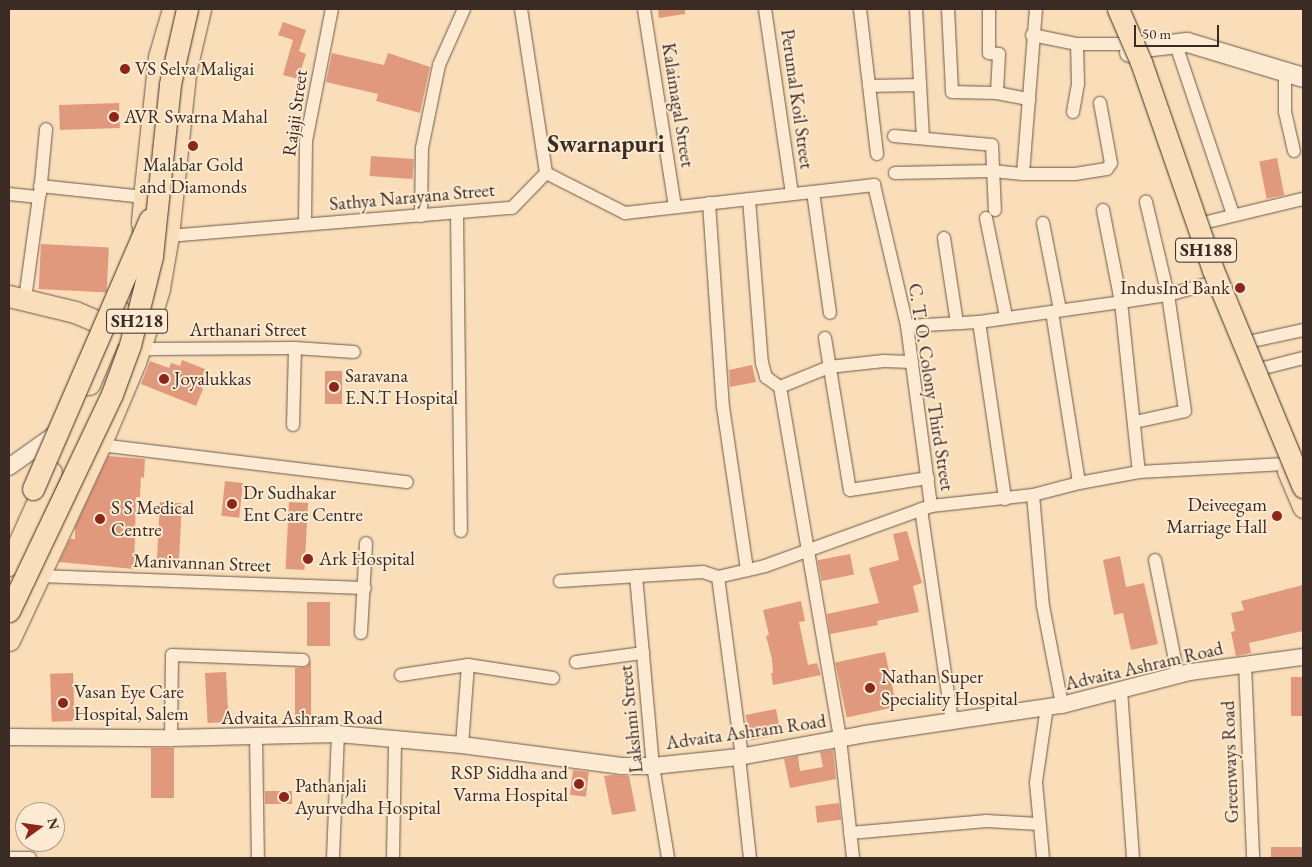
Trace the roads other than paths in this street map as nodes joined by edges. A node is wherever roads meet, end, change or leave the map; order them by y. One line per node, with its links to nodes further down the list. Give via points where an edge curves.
1 (173, 9): 42 (main road, via 159,57)
2 (177, 9): 52 (main road, via 165,58 158,110)
3 (332, 9): 55 (street, Rajaji Street, via 306,141)
4 (464, 9): 51 (street, via 439,66 422,148)
5 (521, 9): 35 (street)
6 (644, 9): 47 (street, Kalaimagal Street)
7 (765, 9): 41 (street, Perumal Koil Street)
8 (860, 9): 24 (street)
9 (916, 9): 23 (street)
10 (948, 9): 25 (street, via 952,92)
11 (989, 9): 25 (street, via 989,53 999,54)
12 (1036, 9): 17 (street)
13 (1110, 9): 20 (main road)
14 (1118, 9): 90 (main road, SH188, bridge, via 1141,62 1213,270)
15 (1126, 9): 20 (main road)
16 (195, 12): 56 (main road, via 181,104); 108 (main road, SH218, bridge, via 170,84 152,256 134,332 112,394)
17 (1032, 35): 19 (street); 26 (street)
18 (1175, 42): 20 (main road); 21 (main road, via 1187,42); 50 (street)
19 (1077, 44): 20 (street); 28 (street, via 1078,84)
20 (1132, 47): 54 (main road); 58 (main road)
21 (1285, 71): 22 (main road); 32 (street, via 1285,112)
22 (1303, 77)
23 (920, 85): 24 (street); 31 (street)
24 (869, 86): 33 (street)
25 (997, 93): 26 (street)
26 (1029, 99): 37 (street)
27 (1100, 103): 37 (street, via 1111,163 1107,169 1075,174)
28 (1073, 112)
29 (46, 129): 38 (street)
30 (894, 136): 31 (street)
31 (923, 138): 34 (street, via 992,145)
32 (1294, 152)
33 (877, 154)
34 (993, 171): 36 (street); 37 (street); 64 (street, via 990,214)
35 (546, 173): 47 (street, via 625,213); 49 (street, Sathya Narayana Street, via 512,208)
36 (894, 173)
37 (1023, 174)
38 (40, 192): 40 (street); 42 (street); 60 (street)
39 (812, 192): 41 (street); 63 (street); 67 (street, C. T. O. Colony Third Street, via 874,185)
40 (9, 194)
41 (792, 194): 43 (street)
42 (144, 197): 69 (main road, via 142,222 146,238)
43 (749, 199): 46 (street); 79 (street, via 762,364 766,377)
44 (1303, 199): 50 (street)
45 (1146, 202): 59 (street)
46 (709, 203): 47 (street); 101 (street, via 723,407)
47 (675, 207)
48 (1104, 210): 61 (street)
49 (457, 213): 51 (street, Sathya Narayana Street); 95 (street)
50 (1233, 214): 54 (street)
51 (421, 216): 55 (street, Sathya Narayana Street)
52 (150, 218): 96 (main road, SH218, bridge); 106 (main road, bridge, via 145,256 108,372)
53 (1043, 222): 62 (street)
54 (1203, 223): 71 (main road)
55 (305, 224): 56 (street, Sathya Narayana Street)
56 (168, 236): 74 (main road, via 159,288)
57 (944, 238): 66 (street)
58 (1211, 283): 59 (street); 84 (main road)
59 (1168, 294): 61 (street); 81 (street, via 1185,411)
60 (14, 301): 69 (main road, via 75,312)
61 (1121, 302): 62 (street); 81 (street)
62 (1056, 311): 64 (street); 89 (street)
63 (830, 313)
64 (1006, 316): 65 (street)
65 (978, 322): 66 (street); 92 (street)
66 (957, 323): 67 (street)
67 (906, 326): 76 (street, C. T. O. Colony Third Street)
68 (1303, 330): 71 (street)
69 (111, 336): 74 (main road); 80 (main road)
70 (825, 338): 77 (street)
71 (1248, 342): 78 (main road)
72 (295, 348): 73 (street, Arthanari Street); 74 (street, Arthanari Street, via 149,348); 82 (street)
73 (354, 352)
74 (138, 354): 83 (main road)
75 (1303, 358): 78 (street)
76 (912, 362): 77 (street); 87 (street, C. T. O. Colony Third Street)
77 (829, 367): 79 (street); 87 (street, via 850,490)
78 (1260, 369): 84 (main road)
79 (780, 386): 98 (street)
80 (72, 422): 85 (street); 100 (main road)
81 (1135, 422): 86 (street)
82 (293, 425)
83 (100, 446): 88 (street); 102 (main road)
84 (1294, 465): 86 (street); 94 (main road)
85 (9, 467)
86 (1139, 472): 89 (street)
87 (928, 478): 93 (street, C. T. O. Colony Third Street)
88 (407, 482)
89 (1079, 483): 91 (street)
90 (1303, 487)
91 (1033, 495): 92 (street); 121 (street)
92 (1005, 499): 93 (street)
93 (926, 507): 98 (street); 122 (street, C. T. O. Colony Third Street)
94 (1303, 507)
95 (461, 531)
96 (9, 542)
97 (366, 543): 107 (street)
98 (808, 550): 101 (street); 128 (street)
99 (1155, 560): 118 (street)
100 (9, 565)
101 (747, 570): 104 (street)
102 (38, 576): 107 (street, Manivannan Street); 110 (main road)
103 (636, 576): 104 (street, via 703,572); 105 (street); 111 (street, Lakshmi Street)
104 (718, 577): 130 (street)
105 (560, 581)
106 (9, 584)
107 (365, 588): 109 (street)
108 (9, 611)
109 (361, 633)
110 (9, 640)
111 (643, 653): 114 (street); 131 (street, Lakshmi Street)
112 (1303, 657): 115 (street, Advaita Ashram Road)
113 (303, 660): 126 (street, via 172,655)
114 (576, 662)
115 (1245, 664): 118 (street, Advaita Ashram Road); 144 (street, Greenways Road)
116 (468, 665): 117 (street); 119 (street); 129 (street)
117 (401, 676)
118 (1178, 676): 120 (street, Advaita Ashram Road)
119 (553, 678)
120 (1121, 690): 121 (street, Advaita Ashram Road); 143 (street)
121 (1054, 706): 122 (street, Advaita Ashram Road); 132 (street, via 1036,782)
122 (952, 721): 128 (street, Advaita Ashram Road)
123 (338, 734): 125 (street, Advaita Ashram Road); 127 (street, Advaita Ashram Road); 137 (street)
124 (9, 737): 126 (street, Advaita Ashram Road)
125 (256, 737): 126 (street, Advaita Ashram Road); 136 (street)
126 (171, 738)
127 (395, 738): 129 (street, Advaita Ashram Road); 138 (street)
128 (840, 738): 130 (street, Advaita Ashram Road); 133 (street)
129 (462, 745): 131 (street, Advaita Ashram Road, via 622,766)
130 (741, 757): 131 (street, Advaita Ashram Road); 140 (street)
131 (653, 766): 139 (street, Lakshmi Street)
132 (1039, 824): 133 (street, via 986,821); 142 (street)
133 (850, 833): 141 (street)
134 (9, 858): 135 (street)
135 (30, 858)
136 (258, 858)
137 (333, 858)
138 (393, 858)
139 (668, 858)
140 (750, 858)
141 (853, 858)
142 (1043, 858)
143 (1133, 858)
144 (1253, 858)

